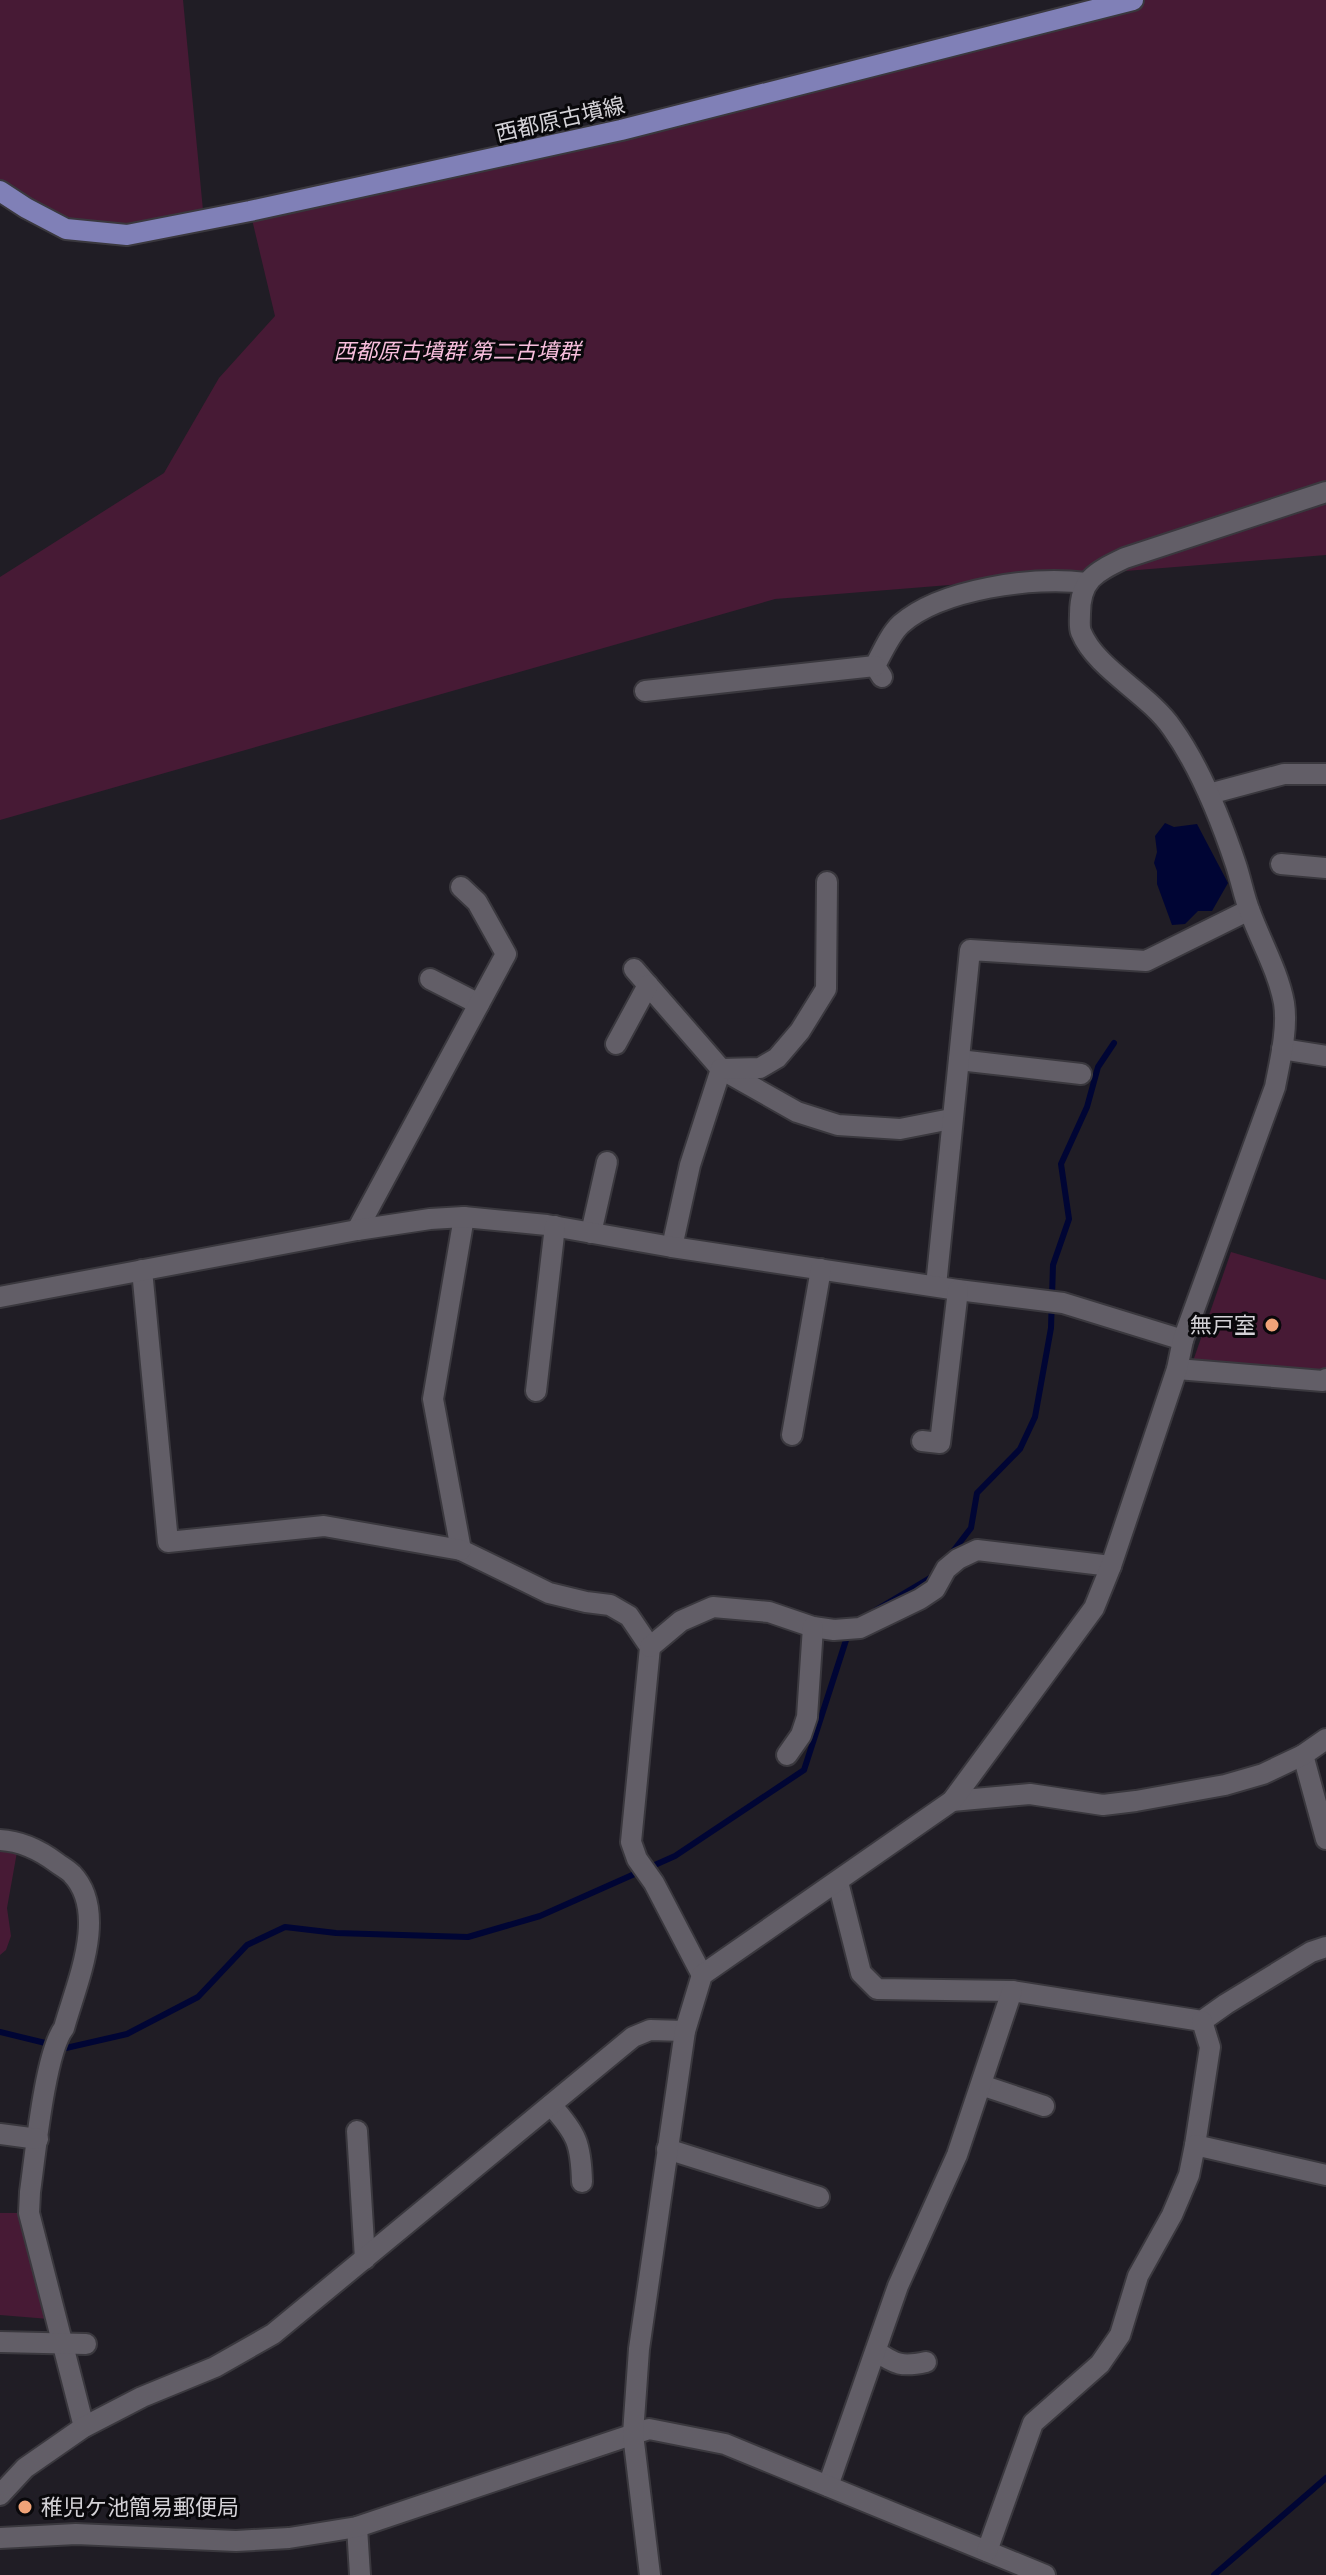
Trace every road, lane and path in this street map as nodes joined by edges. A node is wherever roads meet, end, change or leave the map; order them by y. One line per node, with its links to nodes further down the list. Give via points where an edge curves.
1 (1133, 0): 2 (main road, 西都原古墳線, via 621,130 127,235 66,229)
2 (0, 191)
3 (1326, 492): 4 (street, via 1125,558)
4 (1086, 583): 5 (street, via 1029,582 923,607 898,626 878,672); 7 (street, via 1080,631 1101,662 1143,695 1172,727)
5 (645, 691)
6 (1326, 774): 7 (street, via 1284,774)
7 (1209, 794): 12 (street)
8 (1281, 864): 9 (street)
9 (1326, 868)
10 (827, 882): 21 (street, via 826,989 777,1058 760,1068)
11 (461, 887): 16 (street, via 477,902 506,954)
12 (1249, 910): 18 (street, via 1284,1005); 20 (street, via 1146,961 970,950)
13 (634, 969): 15 (street)
14 (430, 979): 16 (street)
15 (648, 985): 17 (street); 21 (street)
16 (479, 1004): 27 (street)
17 (616, 1044)
18 (1282, 1049): 19 (street); 35 (street, via 1275,1087)
19 (1326, 1056)
20 (959, 1060): 22 (street); 23 (street)
21 (721, 1069): 23 (street, via 797,1112 838,1125 900,1129); 29 (street, via 690,1165)
22 (1081, 1074)
23 (951, 1119): 32 (street)
24 (607, 1162): 28 (street)
25 (464, 1217): 26 (street); 27 (street); 41 (street, via 433,1399)
26 (555, 1226): 28 (street); 38 (street)
27 (357, 1230): 31 (street)
28 (591, 1233): 29 (street)
29 (672, 1247): 30 (street)
30 (821, 1269): 32 (street); 39 (street)
31 (142, 1270): 34 (street); 41 (street, via 168,1542 324,1526)
32 (936, 1286): 33 (street)
33 (958, 1290): 35 (street, via 1053,1301); 40 (street, via 940,1443)
34 (0, 1297)
35 (1183, 1340): 36 (street)
36 (1177, 1369): 37 (street); 42 (street)
37 (1326, 1379)
38 (536, 1391)
39 (792, 1435)
40 (922, 1441)
41 (461, 1550): 44 (street, via 549,1593 610,1605 629,1616)
42 (1111, 1566): 43 (street, via 977,1550 946,1569 935,1589 920,1599 860,1628); 48 (street, via 1094,1608)
43 (813, 1627): 44 (street, via 769,1612 713,1607 681,1621); 46 (street, via 807,1717)
44 (650, 1647): 53 (street, via 631,1842)
45 (1326, 1739): 47 (street)
46 (787, 1755)
47 (1303, 1755): 48 (street, via 1225,1785 1114,1804 1030,1794); 49 (street)
48 (952, 1801): 51 (street)
49 (1326, 1839)
50 (0, 1840): 62 (street, via 48,1856 73,1874 87,1901 91,1929 52,2057)
51 (838, 1882): 53 (street); 54 (street, via 861,1973 877,1989)
52 (1326, 1947): 55 (street)
53 (702, 1975): 56 (street)
54 (1012, 1991): 55 (street); 57 (street)
55 (1202, 2021): 63 (street, via 1210,2047)
56 (685, 2031): 58 (street, via 650,2030 633,2037); 64 (street)
57 (981, 2085): 59 (street); 72 (street)
58 (551, 2105): 66 (street, via 581,2150); 68 (street)
59 (1044, 2106)
60 (357, 2131): 68 (street)
61 (0, 2134): 62 (street)
62 (38, 2139): 70 (street, via 29,2213)
63 (1195, 2145): 65 (street); 80 (street, via 1189,2175 1138,2276 1120,2335 1100,2364 1033,2423)
64 (667, 2149): 67 (street); 75 (street)
65 (1326, 2175)
66 (582, 2182)
67 (819, 2197)
68 (365, 2259): 74 (street, via 273,2334 215,2367)
69 (0, 2342): 70 (street)
70 (61, 2343): 71 (street); 74 (street)
71 (86, 2344)
72 (876, 2351): 73 (street, via 892,2363); 76 (street)
73 (926, 2362)
74 (84, 2427): 77 (street, via 25,2468)
75 (633, 2434): 76 (street, via 649,2429 725,2444); 78 (street); 82 (street)
76 (828, 2486): 80 (street)
77 (0, 2495)
78 (357, 2527): 79 (street, via 236,2541 76,2534); 81 (street)
79 (0, 2538)
80 (987, 2551): 83 (street)
81 (360, 2575)
82 (650, 2575)
83 (1045, 2575)

